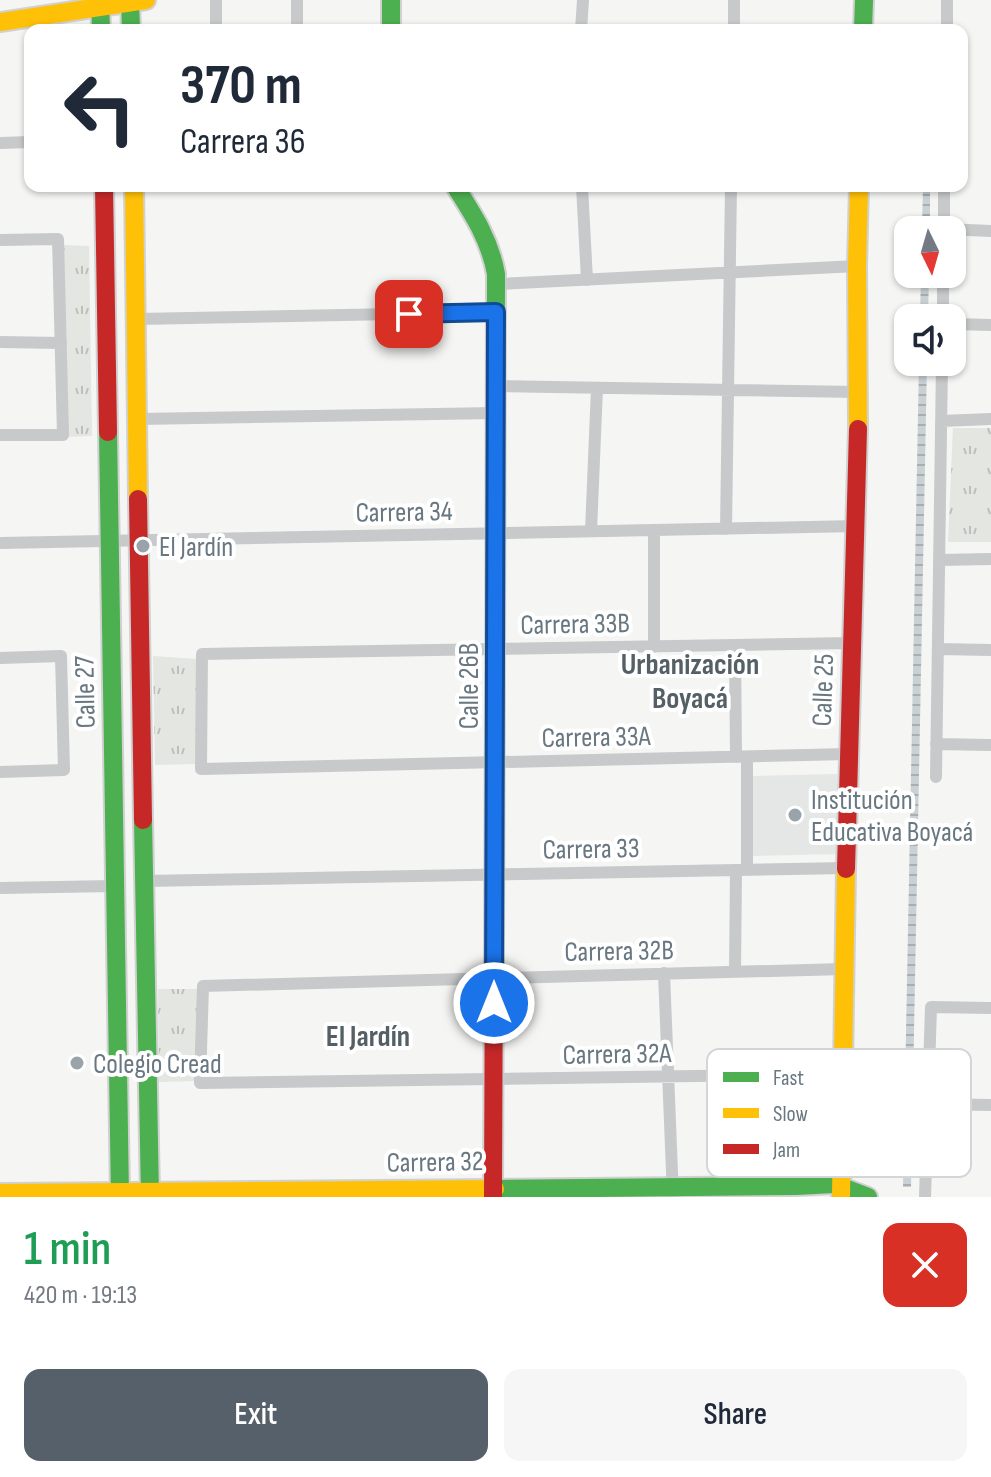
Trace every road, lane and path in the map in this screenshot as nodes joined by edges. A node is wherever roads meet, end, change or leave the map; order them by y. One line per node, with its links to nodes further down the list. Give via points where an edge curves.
1 (216, 0): 13 (street)
2 (297, 0): 14 (street)
3 (391, 0): 15 (main road)
4 (583, 0): 16 (street)
5 (734, 0): 17 (street)
6 (864, 0): 18 (main road)
7 (947, 0): 19 (street)
8 (135, 1): 9 (main road); 12 (main road)
9 (101, 3): 10 (main road); 11 (main road)
10 (0, 22)
11 (101, 24)
12 (132, 24)
13 (216, 24)
14 (297, 24)
15 (391, 24)
16 (581, 24)
17 (734, 24)
18 (863, 24)
19 (947, 24)
20 (24, 142): 21 (street)
21 (0, 143)
22 (104, 192): 59 (main road, Calle 27)
23 (134, 192): 38 (main road, Calle 27)
24 (459, 192): 36 (main road, Calle 26B, via 484,232)
25 (582, 192): 35 (street)
26 (731, 192): 34 (street)
27 (859, 192): 33 (main road, Calle 25)
28 (944, 192): 29 (street)
29 (944, 216)
30 (966, 230): 31 (street)
31 (991, 231)
32 (0, 240): 42 (street, via 58,239)
33 (857, 266): 34 (street); 47 (main road, Calle 25)
34 (730, 272): 35 (street); 46 (street)
35 (587, 280): 36 (street)
36 (498, 284): 37 (main road, Calle 26B)
37 (496, 312): 38 (street); 44 (main road, Calle 26B)
38 (137, 319): 49 (main road, Calle 27)
39 (966, 324): 40 (street)
40 (991, 325)
41 (0, 342): 42 (street)
42 (61, 343): 52 (street, via 63,435)
43 (942, 376): 51 (street)
44 (496, 386): 45 (street); 48 (main road, Calle 26B)
45 (597, 388): 46 (street); 56 (street)
46 (728, 390): 47 (street); 54 (street)
47 (859, 392): 53 (main road, Calle 25)
48 (496, 413): 49 (street); 57 (main road, Calle 26B)
49 (138, 419): 58 (main road, Calle 27)
50 (991, 419): 51 (street)
51 (941, 421): 62 (street)
52 (0, 435)
53 (857, 526): 54 (street, Carrera 34); 63 (main road, Calle 25)
54 (726, 529): 55 (street, Carrera 34)
55 (654, 530): 56 (street, Carrera 34); 65 (street)
56 (591, 531): 57 (street, Carrera 34)
57 (495, 533): 58 (street, Carrera 34); 66 (main road, Calle 26B)
58 (140, 540): 59 (street, Carrera 34); 81 (main road, Calle 27)
59 (110, 541): 60 (street, Carrera 34); 82 (main road, Calle 27)
60 (0, 543)
61 (991, 559): 62 (street)
62 (939, 560): 67 (street)
63 (852, 643): 64 (street, Carrera 33B); 72 (main road, Calle 25)
64 (735, 645): 65 (street, Carrera 33B); 73 (street)
65 (654, 647): 66 (street, Carrera 33B)
66 (496, 648): 74 (main road, Calle 26B); 75 (street, Carrera 33B, via 202,654)
67 (938, 649): 68 (street); 70 (street)
68 (991, 650)
69 (0, 658): 76 (street, via 61,656 64,770)
70 (936, 744): 71 (street); 77 (street)
71 (991, 745)
72 (848, 754): 73 (street, Carrera 33A); 78 (main road, Calle 25)
73 (742, 757): 74 (street, Carrera 33A); 79 (street)
74 (496, 762): 75 (street, Carrera 33A); 80 (main road, Calle 26B)
75 (201, 769)
76 (0, 772)
77 (936, 777)
78 (846, 868): 79 (street, Carrera 33); 84 (main road, Calle 25)
79 (742, 870): 80 (street, Carrera 33); 85 (street)
80 (495, 874): 81 (street, Carrera 33); 87 (main road, Calle 26B)
81 (144, 881): 103 (main road, Calle 27)
82 (114, 886): 83 (street); 102 (main road, Calle 27)
83 (0, 888)
84 (844, 969): 85 (street, Carrera 32B); 89 (main road, Calle 25)
85 (735, 972): 86 (street, Carrera 32B)
86 (664, 973): 87 (street, Carrera 32B); 91 (street)
87 (494, 978): 93 (main road, Calle 26B); 94 (street, Carrera 32B, via 203,986)
88 (991, 1008): 90 (street, via 931,1007)
89 (843, 1049)
90 (930, 1049)
91 (669, 1076): 92 (street, Carrera 32A); 93 (street, Carrera 32A); 99 (street)
92 (707, 1076)
93 (494, 1079): 94 (street, Carrera 32A); 98 (main road, Calle 26B)
94 (200, 1083)
95 (971, 1105): 96 (street)
96 (991, 1105)
97 (926, 1177): 105 (street)
98 (493, 1192): 99 (main road, Carrera 32); 103 (main road, Carrera 32)
99 (673, 1192): 100 (main road, Carrera 32, via 834,1184)
100 (841, 1192): 104 (main road, Carrera 32)
101 (0, 1193): 102 (main road, Carrera 32)
102 (120, 1195): 103 (main road, Carrera 32)
103 (150, 1195)
104 (868, 1197)
105 (925, 1197)

